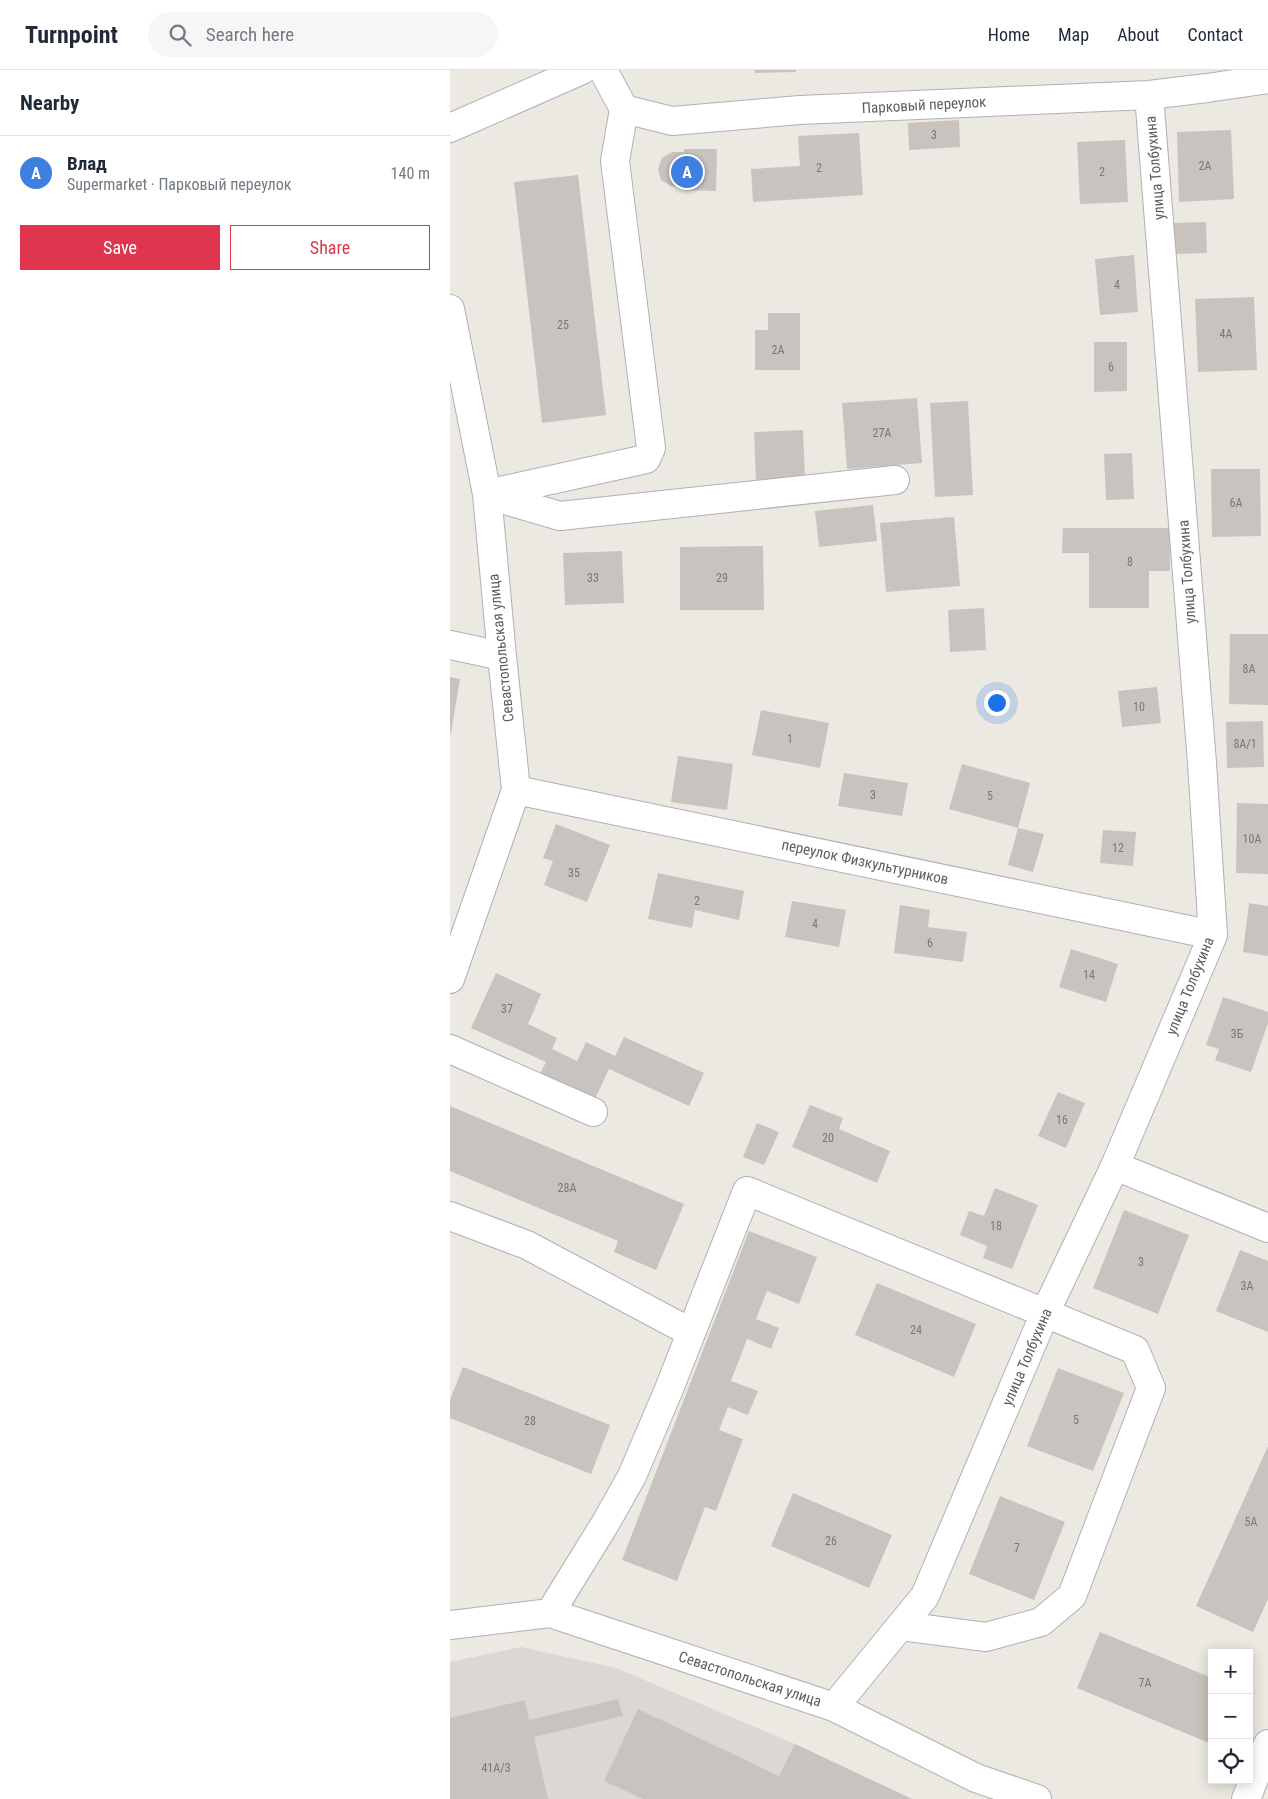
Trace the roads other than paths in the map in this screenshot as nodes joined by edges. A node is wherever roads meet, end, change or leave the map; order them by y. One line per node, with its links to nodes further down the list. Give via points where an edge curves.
1 (582, 70): 7 (street)
2 (603, 70): 6 (street)
3 (1268, 78): 4 (street, Парковый переулок)
4 (1204, 79): 5 (street, Парковый переулок)
5 (1149, 95): 6 (street, Парковый переулок, via 800,110 672,121); 14 (street, улица Толбухина)
6 (624, 109): 10 (street, via 615,161 651,448 646,458 639,460)
7 (450, 128)
8 (450, 309): 10 (street, Севастопольская улица)
9 (895, 480): 10 (street, via 560,516)
10 (487, 494): 12 (street, Севастопольская улица)
11 (450, 645): 12 (street)
12 (502, 656): 13 (street, Севастопольская улица)
13 (516, 790): 14 (street, переулок Физкультурников); 15 (street, Севастопольская улица)
14 (1213, 935): 18 (street, улица Толбухина)
15 (450, 979)
16 (450, 1049): 17 (street)
17 (593, 1112)
18 (1115, 1166): 20 (street); 21 (street, улица Толбухина)
19 (450, 1216): 22 (street, via 527,1245)
20 (1268, 1228)
21 (1045, 1314): 22 (street, via 747,1191); 25 (street, улица Толбухина, via 925,1596); 25 (street, via 1135,1350 1151,1388 1072,1596 1041,1622 986,1637)
22 (690, 1332): 23 (street, via 632,1476)
23 (550, 1613): 24 (street, Севастопольская улица); 26 (street, Севастопольская улица)
24 (450, 1625)
25 (901, 1626): 26 (street, улица Толбухина)
26 (834, 1707): 28 (street, Севастопольская улица)
27 (1268, 1744): 30 (street)
28 (972, 1789): 29 (street, Севастопольская улица)
29 (1037, 1799)
30 (1246, 1799)

